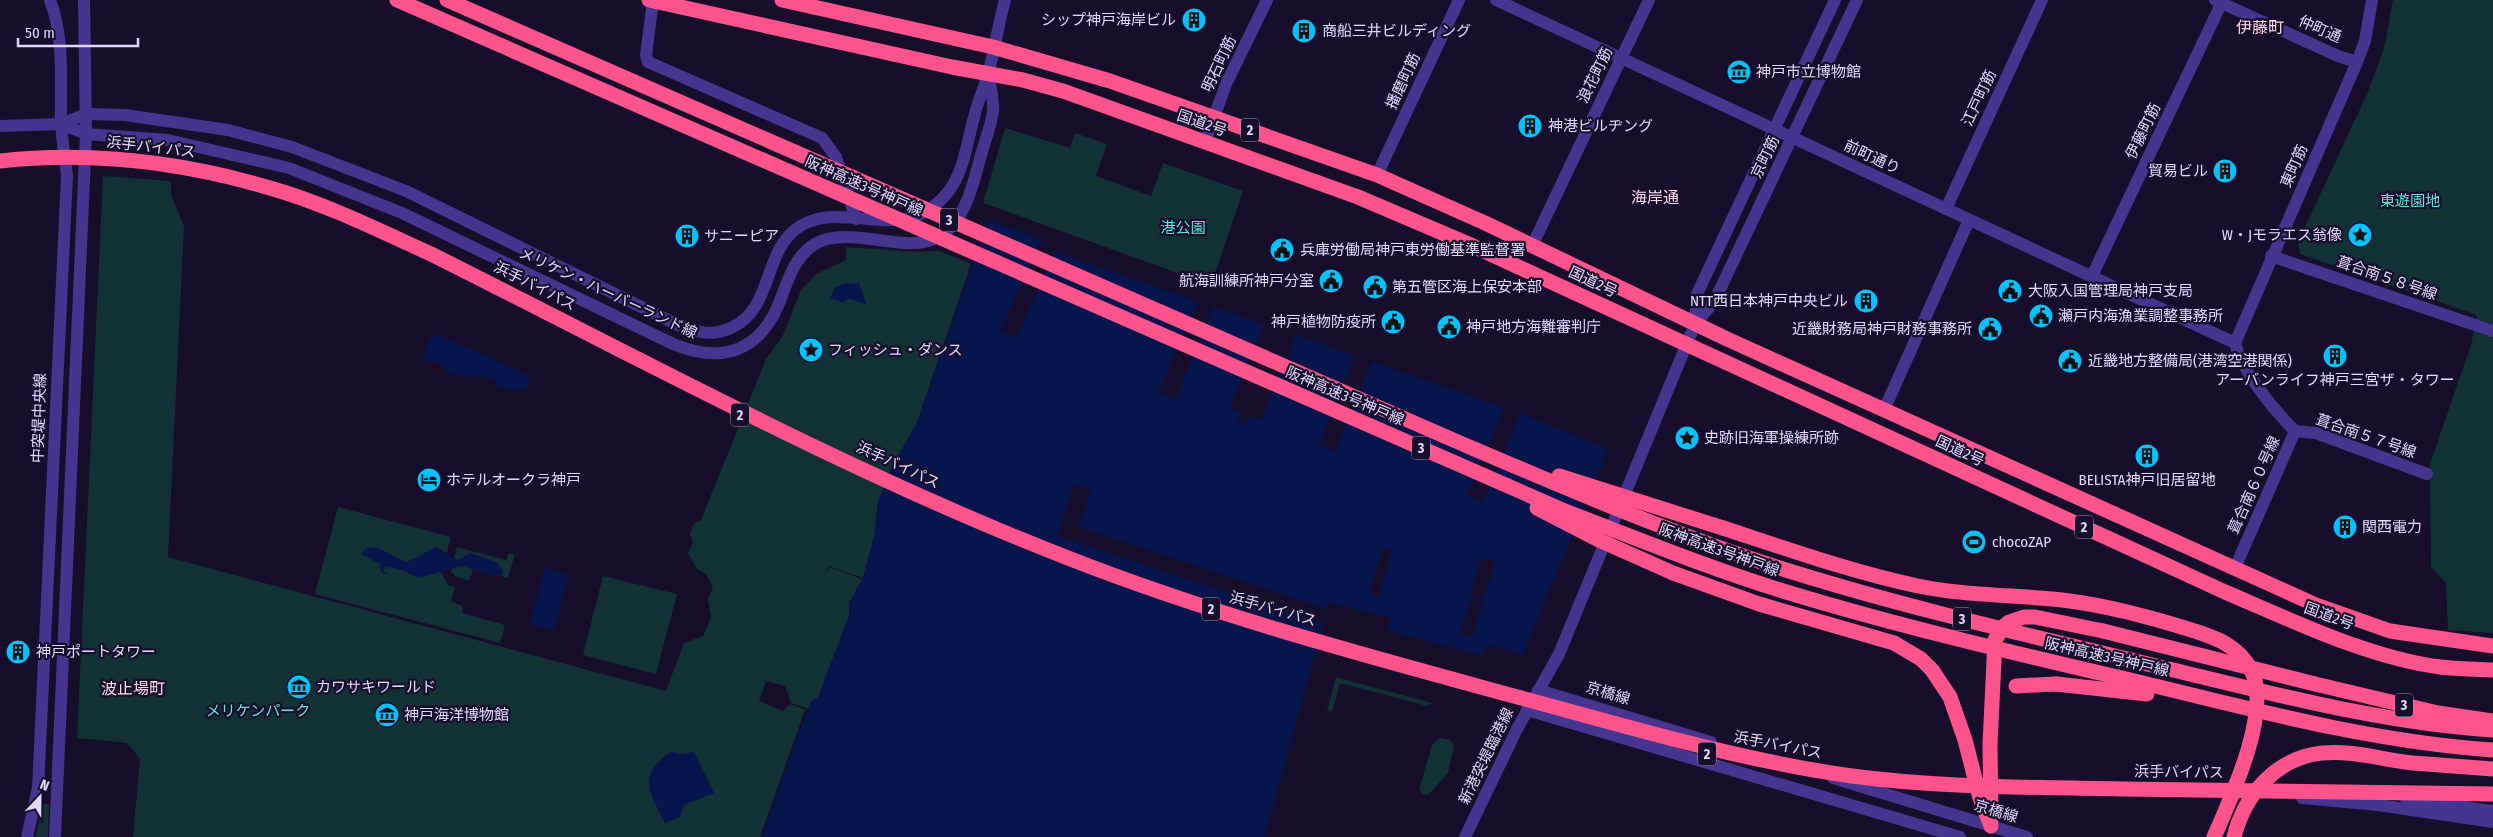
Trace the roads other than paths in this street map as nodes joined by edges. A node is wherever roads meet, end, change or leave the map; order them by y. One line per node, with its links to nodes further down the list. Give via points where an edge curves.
1 (50, 0): 23 (street, 中突堤中央線, via 56,14 60,44)
2 (84, 0): 21 (street)
3 (396, 0): 49 (highway, 阪神高速3号神戸線 / 3, bridge)
4 (447, 0): 48 (highway, 阪神高速3号神戸線 / 3, bridge)
5 (651, 0): 20 (highway, 国道2号 / 2); 35 (street, via 648,62 822,138 836,157)
6 (782, 0): 17 (highway, 国道2号 / 2)
7 (1004, 0): 17 (street)
8 (1267, 0): 22 (street, 明石町筋)
9 (1459, 0): 31 (street, 播磨町筋)
10 (1496, 0): 18 (street, 前町通り)
11 (1649, 0): 18 (street, 浪花町筋)
12 (1835, 0): 25 (street, 京町筋)
13 (1857, 0): 27 (street, 京町筋)
14 (2042, 0): 34 (street, 江戸町筋)
15 (2372, 0): 19 (street, 東町筋)
16 (2220, 1): 19 (street, 仲町通, via 2338,56); 39 (street, 伊藤町筋)
17 (993, 46): 20 (street); 22 (highway, 国道2号 / 2, via 1110,80)
18 (1620, 58): 25 (street, 前町通り); 37 (street, 浪花町筋)
19 (2358, 62): 38 (street, 東町筋)
20 (988, 74): 28 (highway, 国道2号 / 2, via 1062,91); 35 (street, メリケン・ハーバーランド線, via 960,169 944,197 925,212 909,219); 42 (street, メリケン・ハーバーランド線, via 993,110 991,119 966,204 959,219 947,230 921,242 836,238 814,245 796,264 764,329 749,343 731,352 710,355 690,351)
21 (86, 114): 23 (street, メリケン・ハーバーランド線); 26 (street); 32 (street, メリケン・ハーバーランド線, via 125,115 237,132 292,147)
22 (1213, 116): 28 (street, 明石町筋); 31 (highway, 国道2号 / 2)
23 (61, 124): 24 (street, メリケン・ハーバーランド線); 26 (street, メリケン・ハーバーランド線); 71 (street, 中突堤中央線, via 67,176 40,758 38,788)
24 (0, 126)
25 (1774, 128): 27 (street, 前町通り); 41 (street, 京町筋, via 1697,294)
26 (86, 134): 33 (street, メリケン・ハーバーランド線, via 168,140 224,151 288,168); 72 (street)
27 (1793, 137): 34 (street, 前町通り); 41 (street, 京町筋, via 1714,302)
28 (1204, 142): 45 (highway, 国道2号 / 2, via 1408,218)
29 (0, 161): 62 (highway, 浜手バイパス / 2, bridge, via 74,157 125,159 176,166 271,188 354,219 431,254 843,459 1069,559 1285,631 1694,744 1804,769 1940,783)
30 (0, 167): 64 (highway, 浜手バイパス / 2, bridge, via 74,164 168,172 225,182 306,207 427,259 845,467 994,535 1210,616 1480,693 1693,751 1859,783 1940,790)
31 (1377, 175): 37 (highway, 国道2号 / 2)
32 (379, 180): 33 (street); 40 (street, メリケン・ハーバーランド線)
33 (370, 200): 42 (street, メリケン・ハーバーランド線)
34 (1946, 210): 36 (street, 前町通り)
35 (856, 218): 40 (street, メリケン・ハーバーランド線, via 822,218 794,231 781,247 756,308 734,327 696,332)
36 (1969, 220): 39 (street, 前町通り); 46 (street)
37 (1532, 246): 41 (highway, 国道2号 / 2)
38 (2271, 256): 43 (street, 葺合南５８号線); 44 (street, 東町筋)
39 (2092, 276): 44 (street, 前町通り)
40 (650, 312): 42 (street)
41 (1695, 324): 45 (street, 京町筋); 46 (highway, 国道2号 / 2)
42 (641, 329)
43 (2493, 331)
44 (2235, 343): 47 (street, 葺合南６０号線, via 2239,359)
45 (1687, 345): 53 (highway, 国道2号 / 2, via 2311,629 2390,656 2439,667); 55 (street, via 1559,654)
46 (1884, 410): 51 (highway, 国道2号 / 2)
47 (2295, 432): 50 (street, 葺合南５７号線, via 2316,433); 51 (street, 葺合南６０号線)
48 (1451, 439): 59 (highway, 阪神高速3号神戸線 / 3, bridge, via 1682,534 1854,590 2037,638 2279,695 2401,720); 66 (highway, 3, bridge, via 1888,579 1950,592 2113,608 2216,638 2238,652 2252,672 2259,699 2254,732)
49 (1442, 457): 57 (highway, 阪神高速3号神戸線 / 3, bridge, via 1565,511 1780,590 1918,629); 70 (highway, 3, bridge, via 1548,515 1674,573 1760,604 1894,643 1921,659 1950,698 1960,721)
50 (2427, 474)
51 (2235, 568): 52 (highway, 国道2号 / 2, via 2316,605 2390,631)
52 (2493, 646)
53 (2493, 670)
54 (2016, 686): 57 (highway, bridge, via 2056,684 2105,688)
55 (1538, 690): 56 (street, 新港突堤臨港線); 70 (street, 京橋線)
56 (1527, 710): 73 (street, 新港突堤臨港線); 74 (street)
57 (2274, 715): 60 (highway, 阪神高速3号神戸線 / 3, bridge, via 2406,740)
58 (2493, 721): 70 (highway, 3, bridge, via 2429,711 2103,631 2029,617 2009,622 1998,634 1993,651 1990,727)
59 (2493, 730)
60 (2493, 750)
61 (2493, 769): 68 (highway, via 2323,753 2302,758 2271,774)
62 (2364, 793): 63 (highway, 浜手バイパス / 2, bridge); 67 (street, bridge)
63 (2493, 794)
64 (2297, 798): 65 (highway, 浜手バイパス / 2); 69 (street, via 2378,804)
65 (2493, 800)
66 (2226, 808): 76 (highway, 3); 77 (highway)
67 (2493, 811)
68 (2242, 814): 77 (highway); 78 (highway)
69 (2493, 822)
70 (1992, 832): 75 (street, 京橋線)
71 (27, 837)
72 (55, 837)
73 (1465, 837)
74 (1960, 837)
75 (2027, 837)
76 (2214, 837)
77 (2225, 837)
78 (2234, 837)

